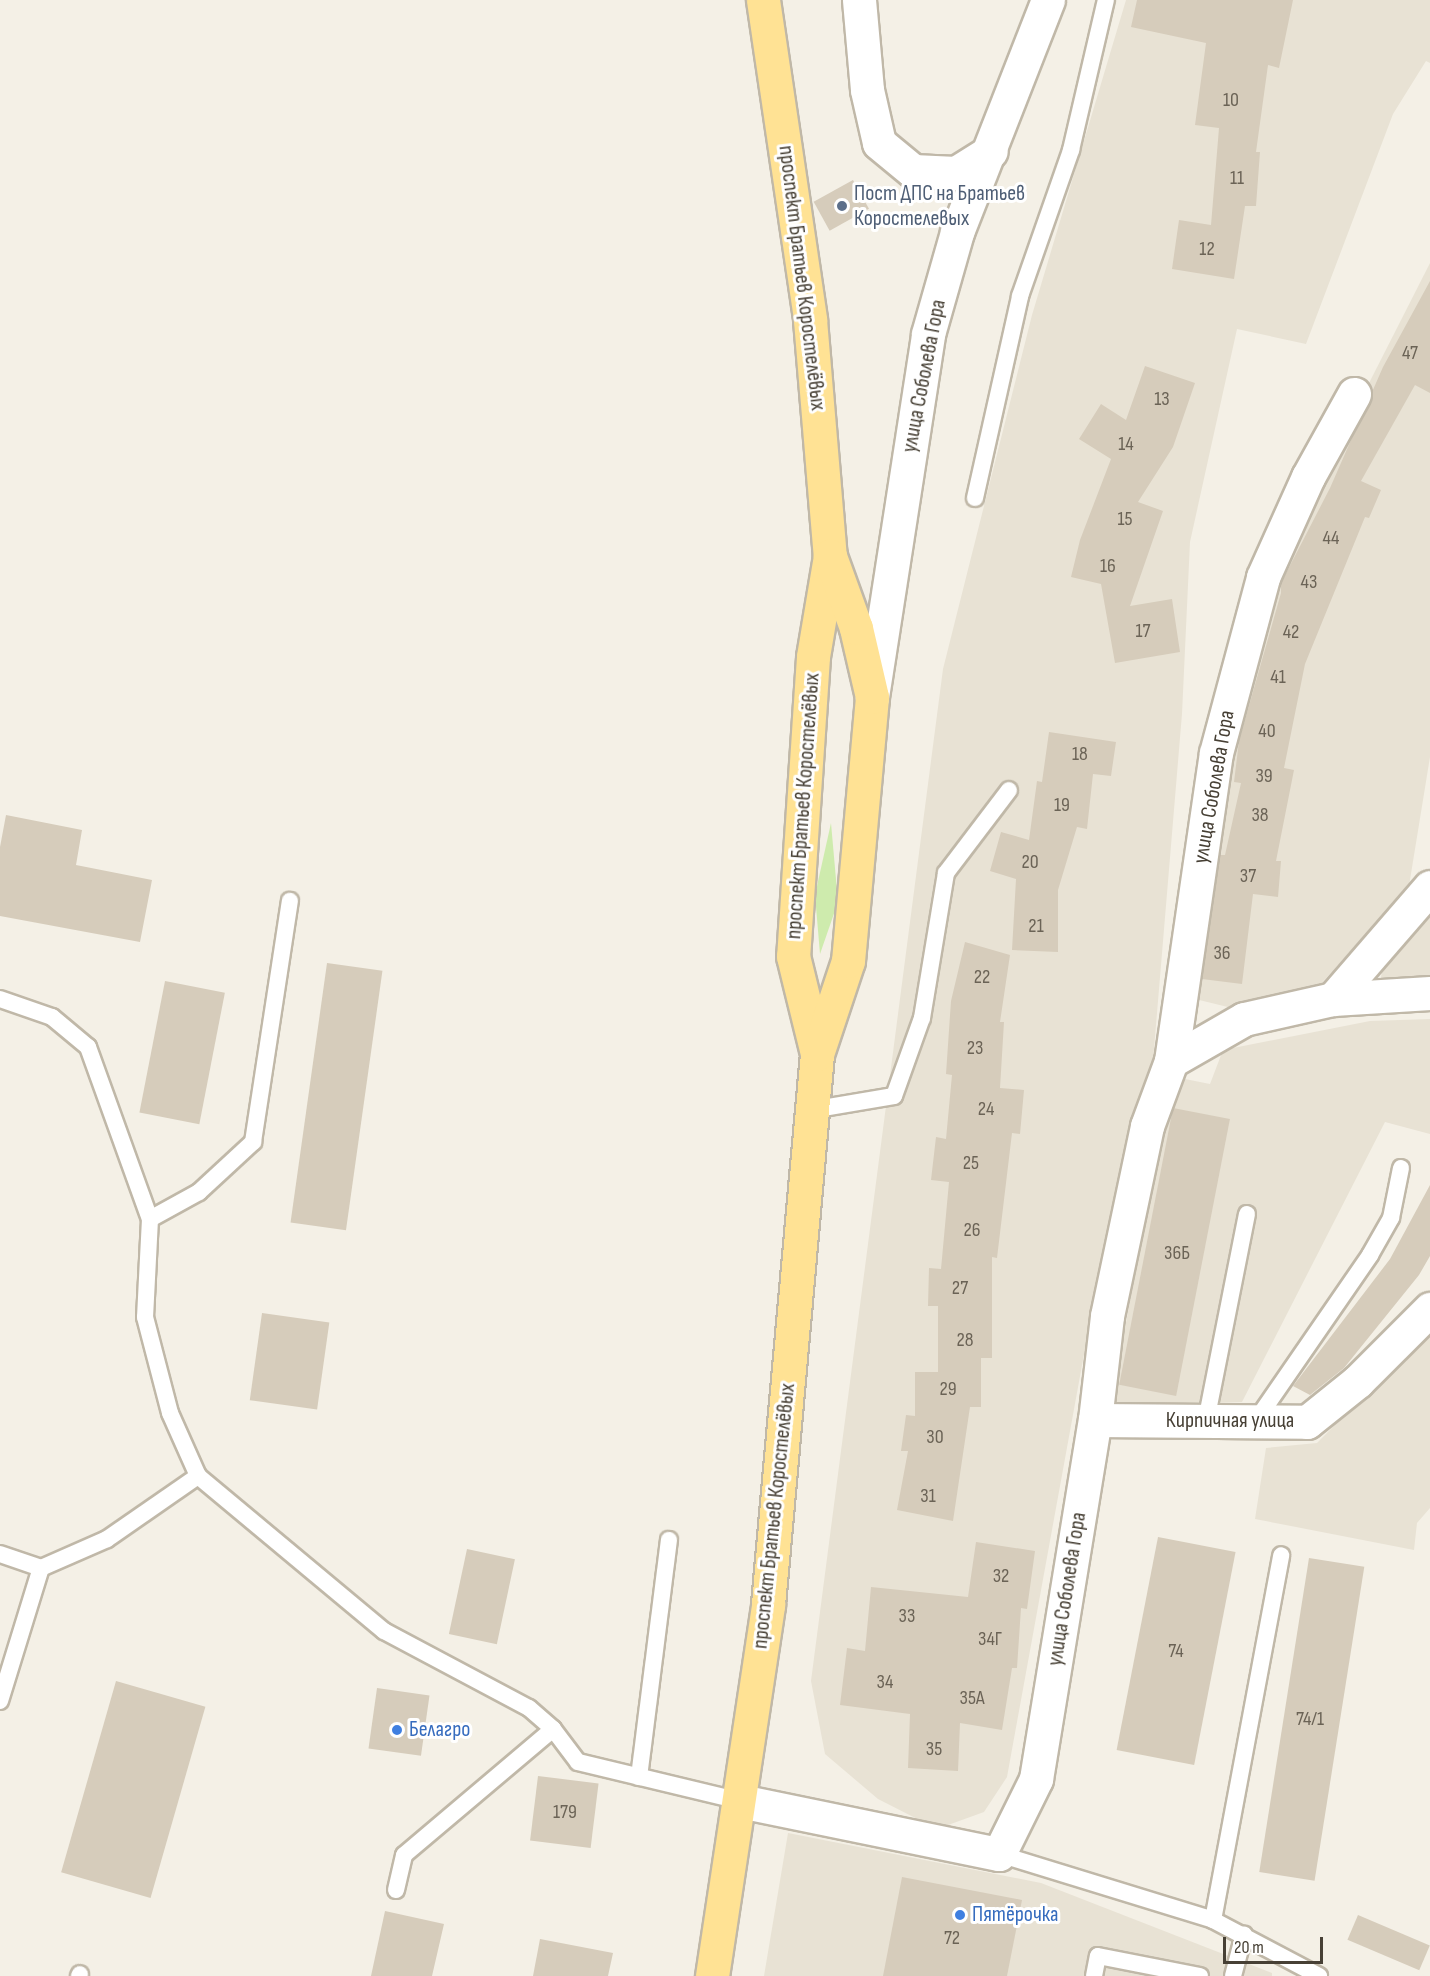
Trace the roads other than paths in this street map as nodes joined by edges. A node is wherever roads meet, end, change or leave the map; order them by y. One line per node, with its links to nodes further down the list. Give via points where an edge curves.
1 (763, 0): 8 (main road, проспект Братьев Коростелёвых, via 810,320)
2 (859, 0): 5 (street, via 867,90 879,143 913,171 956,173)
3 (1048, 0): 5 (street, улица Соболева Гора)
4 (1106, 0): 7 (lane, via 1071,150 1020,296)
5 (991, 151): 9 (street, улица Соболева Гора, via 957,232 928,334)
6 (1354, 394): 17 (street, улица Соболева Гора, via 1308,477 1263,577 1216,753)
7 (975, 498)
8 (831, 556): 9 (main road, проспект Братьев Коростелёвых, via 856,628); 16 (main road, проспект Братьев Коростелёвых, via 813,657 793,956)
9 (872, 697): 16 (main road, проспект Братьев Коростелёвых, via 848,961)
10 (1009, 790): 18 (lane, via 946,873 922,1018 894,1096)
11 (1429, 883): 15 (street)
12 (290, 901): 21 (lane, via 253,1142 199,1192)
13 (1430, 993): 15 (street)
14 (0, 999): 21 (lane, via 52,1017 88,1047)
15 (1333, 999): 17 (street, via 1244,1019)
16 (817, 1054): 18 (main road, проспект Братьев Коростелёвых)
17 (1171, 1061): 23 (street, улица Соболева Гора, via 1144,1137 1107,1316)
18 (811, 1110): 34 (main road, проспект Братьев Коростелёвых, via 768,1604)
19 (1401, 1168): 25 (lane, via 1391,1218 1370,1255)
20 (1246, 1214): 24 (lane)
21 (150, 1219): 26 (lane, via 145,1317 170,1413)
22 (1430, 1309): 25 (street, Кирпичная улица, via 1358,1381 1307,1422)
23 (1095, 1420): 24 (street, Кирпичная улица); 35 (street, улица Соболева Гора, via 1036,1779)
24 (1206, 1421): 25 (street, Кирпичная улица)
25 (1255, 1422)
26 (198, 1476): 30 (lane, via 107,1539); 32 (lane, via 384,1631 529,1707)
27 (669, 1540): 33 (lane)
28 (0, 1554): 30 (lane)
29 (1281, 1555): 37 (lane)
30 (41, 1568): 31 (lane)
31 (0, 1701)
32 (553, 1729): 33 (lane, via 578,1762); 36 (lane, via 404,1855)
33 (639, 1778): 34 (lane)
34 (740, 1802): 35 (street); 39 (main road, проспект Братьев Коростелёвых)
35 (999, 1854): 37 (lane)
36 (396, 1890)
37 (1212, 1920): 38 (lane)
38 (1244, 1934): 42 (lane); 43 (lane)
39 (712, 1976)
40 (1094, 1976): 41 (lane, via 1098,1956)
41 (1200, 1976)
42 (1233, 1976)
43 (1319, 1976)

